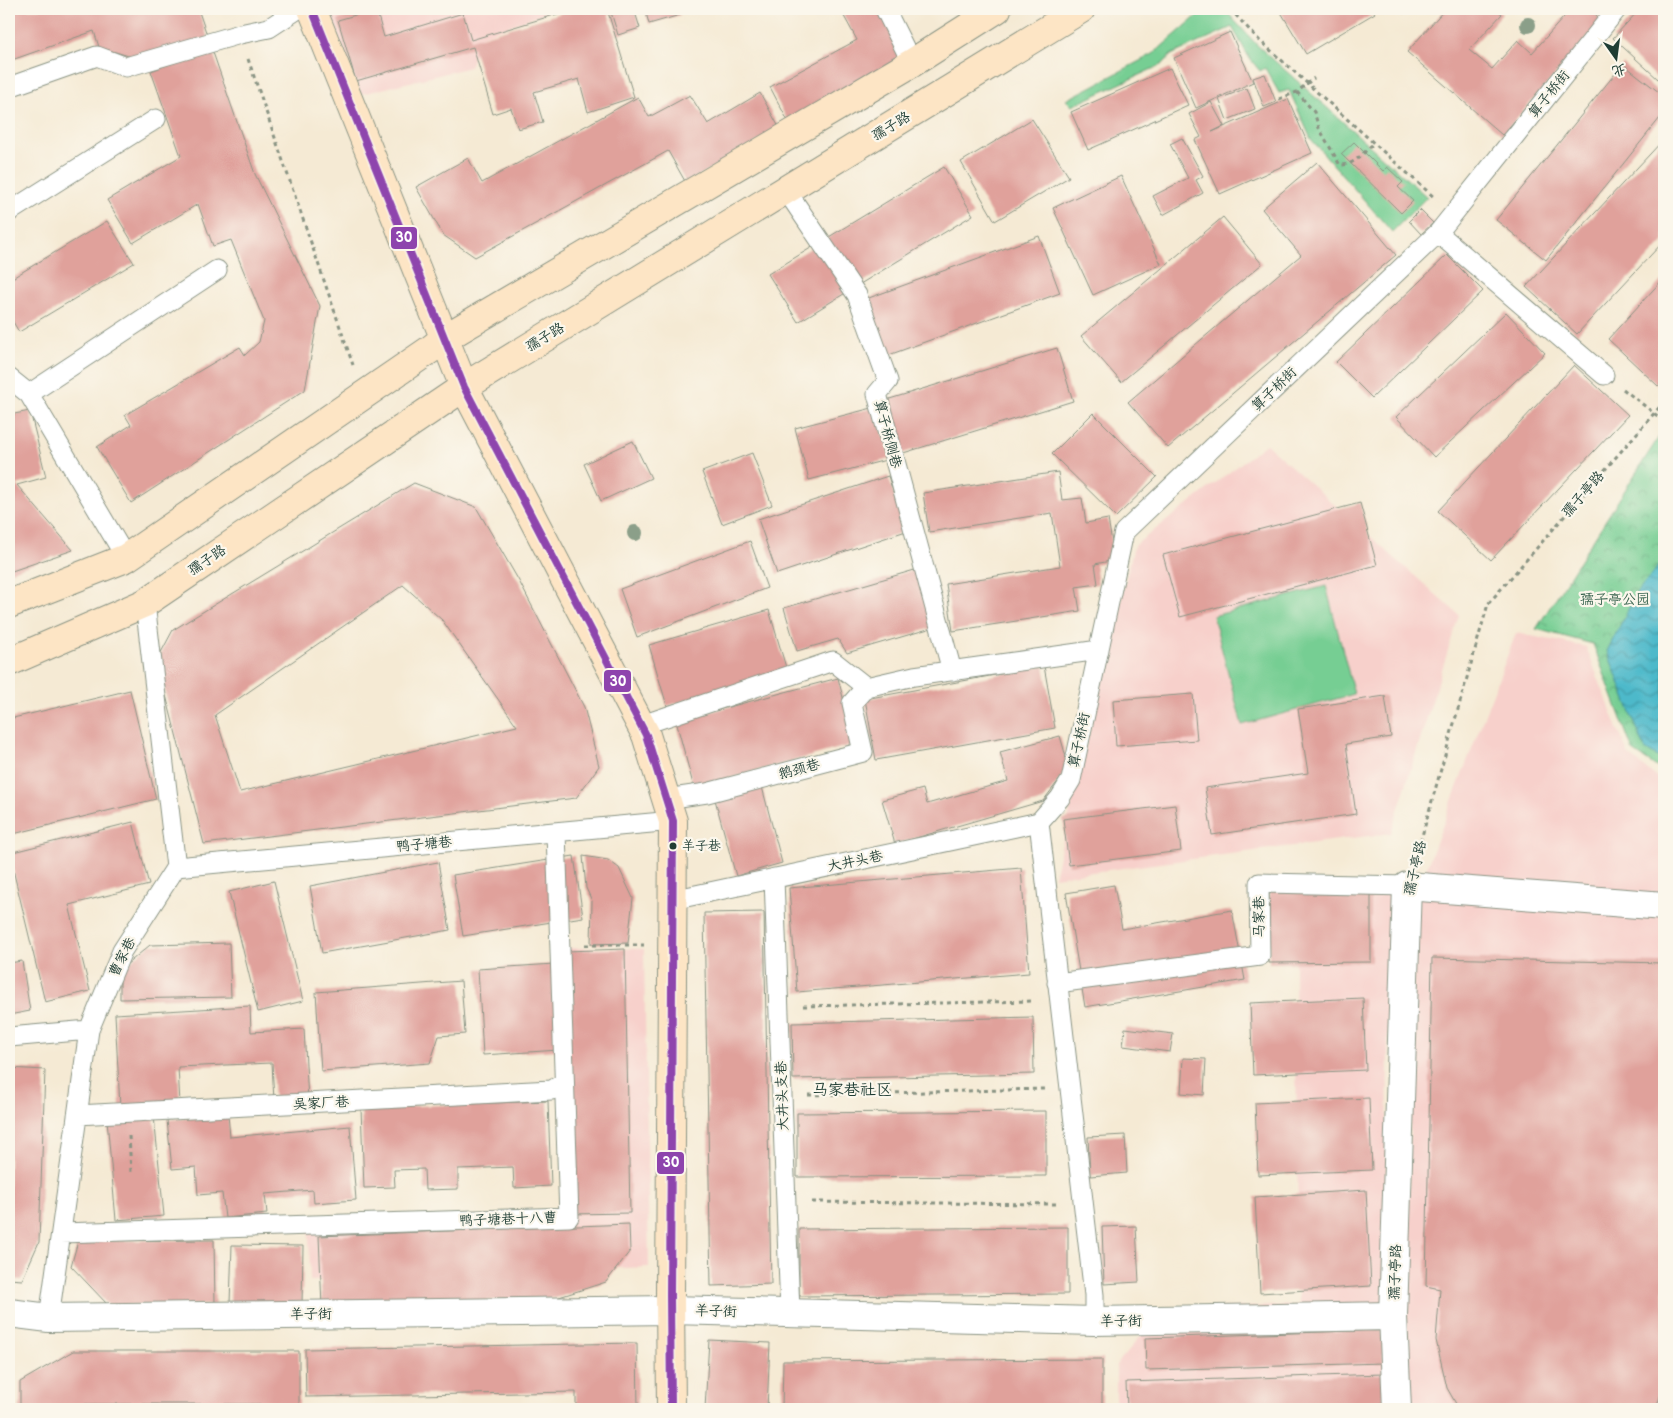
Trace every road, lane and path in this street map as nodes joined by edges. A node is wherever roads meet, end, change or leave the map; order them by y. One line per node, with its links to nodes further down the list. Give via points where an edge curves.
1 (299, 9): 7 (lane, via 269,28); 21 (main road)
2 (885, 9): 8 (lane)
3 (997, 9): 8 (main road)
4 (1082, 9): 16 (main road, 孺子路)
5 (1230, 9): 10 (path)
6 (1617, 9): 19 (lane, 算子桥街)
7 (240, 34): 11 (lane, via 126,67 97,56); 26 (path)
8 (912, 63): 21 (main road)
9 (1314, 78): 10 (path)
10 (1308, 84): 12 (path); 15 (path)
11 (9, 87)
12 (1297, 92): 13 (path); 15 (path, via 1314,112 1319,128 1340,165 1355,162)
13 (1279, 99)
14 (156, 119): 18 (lane)
15 (1374, 143): 17 (path)
16 (786, 190): 24 (main road, 孺子路); 35 (lane, 算子桥侧巷, via 857,295 888,381 877,394)
17 (1437, 200)
18 (9, 212)
19 (1438, 233): 22 (lane); 33 (lane, 算子桥街, via 1124,532)
20 (217, 270): 25 (lane)
21 (438, 344): 24 (main road); 26 (main road)
22 (1604, 375): 28 (path)
23 (9, 378): 25 (lane)
24 (464, 387): 31 (main road, 孺子路); 37 (main road)
25 (29, 394): 30 (lane)
26 (364, 395): 30 (main road)
27 (1664, 402): 28 (path, 孺子亭路)
28 (1654, 413): 29 (path); 43 (path, 孺子亭路, via 1488,604)
29 (1664, 421)
30 (126, 558): 32 (main road)
31 (144, 603): 34 (main road, 孺子路); 41 (lane)
32 (9, 604)
33 (1099, 650): 35 (lane); 39 (lane, 算子桥街, via 1071,780)
34 (9, 662)
35 (952, 671): 36 (lane)
36 (866, 687): 37 (lane, via 833,661); 38 (lane, 鹅颈巷, via 852,703 863,752 707,792)
37 (642, 725): 38 (main road)
38 (669, 810): 40 (lane, 鸭子塘巷); 44 (main road)
39 (1038, 822): 42 (lane, 大井头巷); 48 (lane)
40 (556, 832): 41 (lane, 鸭子塘巷); 46 (lane, 鸭子塘巷十八曹)
41 (176, 867): 50 (lane, 曹家巷, via 122,951)
42 (774, 878): 44 (lane, 大井头巷); 49 (lane, 大井头支巷)
43 (1408, 886): 45 (street); 48 (lane, 马家巷, via 1259,883 1260,956); 64 (street, 孺子亭路)
44 (672, 900): 47 (main road)
45 (1664, 906)
46 (559, 944): 47 (path); 52 (lane, 鸭子塘巷十八曹)
47 (672, 946): 61 (main road)
48 (1058, 992): 49 (path); 53 (lane)
49 (778, 1006): 54 (lane, 大井头支巷)
50 (89, 1030): 51 (lane); 56 (lane, 曹家巷)
51 (9, 1037)
52 (563, 1084): 55 (lane, 吴家厂巷, via 552,1090); 60 (lane, 鸭子塘巷十八曹, via 569,1217)
53 (1070, 1089): 54 (path); 59 (lane)
54 (782, 1096): 58 (lane, 大井头支巷)
55 (128, 1113): 56 (lane, 吴家厂巷); 57 (path)
56 (77, 1116): 60 (lane, 曹家巷)
57 (131, 1172)
58 (786, 1202): 59 (path); 63 (lane, 大井头支巷)
59 (1084, 1204): 66 (lane)
60 (61, 1233): 65 (lane, 曹家巷)
61 (670, 1310): 63 (street, 羊子街); 65 (street, 羊子街); 67 (main road)
62 (9, 1313): 65 (street, 羊子街)
63 (790, 1313): 66 (street, 羊子街)
64 (1393, 1316): 66 (street, 羊子街); 68 (street, 孺子亭路)
65 (50, 1318)
66 (1094, 1321)
67 (671, 1409)
68 (1397, 1409)

